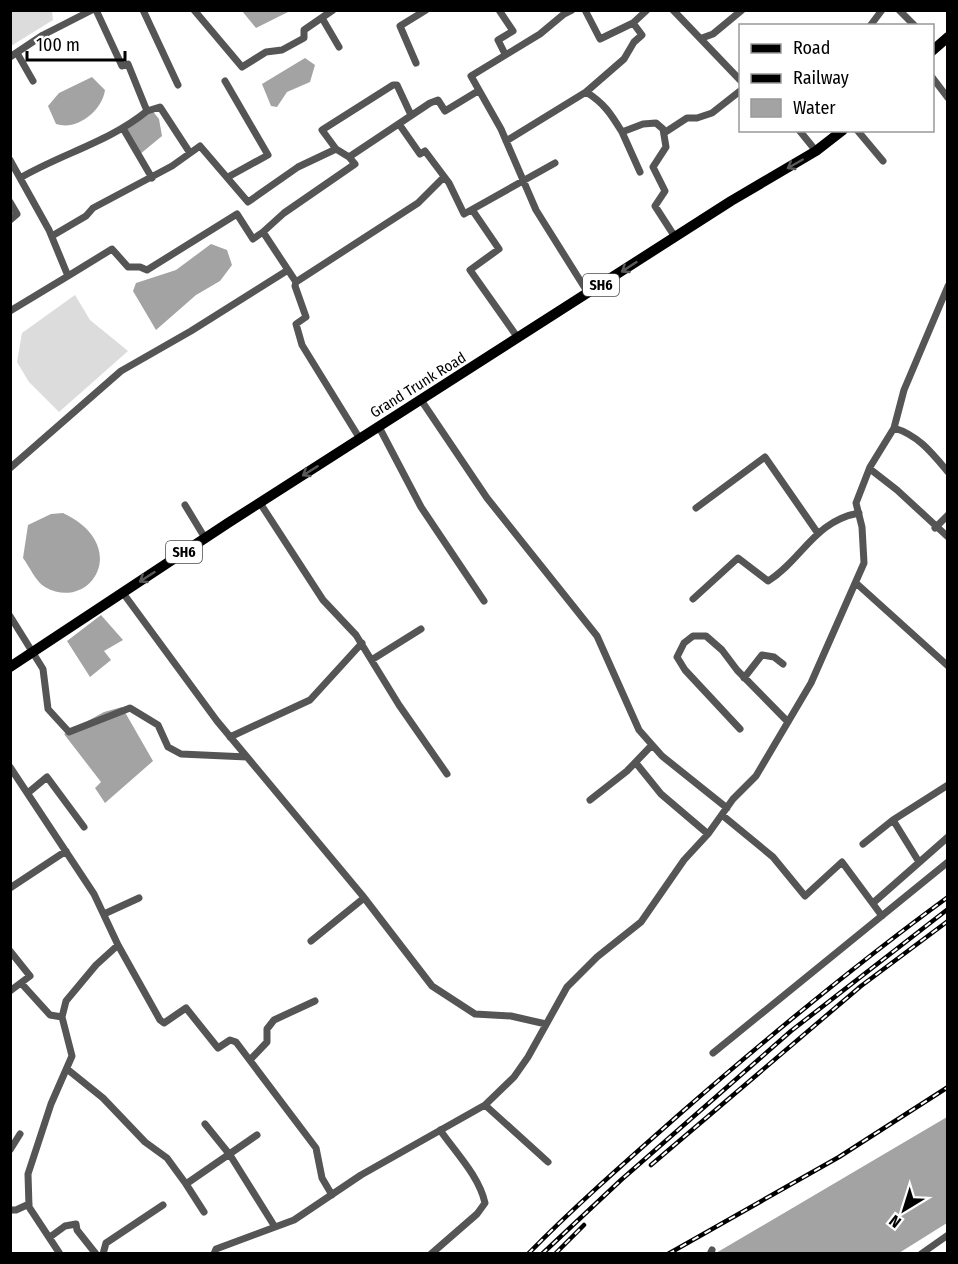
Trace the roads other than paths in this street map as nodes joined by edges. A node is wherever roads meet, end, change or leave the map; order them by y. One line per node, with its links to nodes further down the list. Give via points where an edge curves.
1 (94, 10): 21 (street); 33 (street, via 122,66 128,64)
2 (143, 10): 28 (street)
3 (194, 10): 15 (street, via 242,67 267,52 298,43 304,30)
4 (333, 10): 15 (street)
5 (426, 10): 23 (street, via 400,26)
6 (499, 10): 22 (street, via 513,31 498,40)
7 (572, 10): 14 (street)
8 (585, 10): 16 (street, via 600,39)
9 (647, 10): 16 (street)
10 (674, 10): 19 (street)
11 (742, 10): 19 (street, via 713,34)
12 (882, 10): 17 (street)
13 (899, 10): 18 (street)
14 (560, 13): 22 (street, via 540,34)
15 (322, 18): 20 (street)
16 (633, 23): 30 (street, via 642,35 624,59)
17 (872, 24)
18 (913, 24)
19 (702, 38): 24 (street)
20 (339, 47)
21 (13, 54): 26 (street)
22 (505, 54): 29 (street, via 471,76)
23 (416, 63)
24 (739, 78)
25 (934, 78): 32 (street)
26 (33, 81)
27 (225, 81): 51 (street, via 268,155)
28 (178, 85)
29 (478, 92): 34 (street, via 445,111 438,100); 42 (street)
30 (586, 92): 37 (street, via 601,101); 42 (street)
31 (739, 93): 41 (street, via 712,113 687,118)
32 (948, 98)
33 (147, 111): 36 (street); 45 (street, via 160,106)
34 (411, 115): 35 (street); 43 (street, via 401,90 393,85 322,130)
35 (399, 124): 46 (street); 54 (street, via 420,154 425,151)
36 (124, 130): 52 (street); 53 (street)
37 (622, 132): 41 (street, via 656,123); 50 (street)
38 (801, 132): 44 (street)
39 (840, 132): 44 (main road, Grand Trunk Road / SH6)
40 (859, 132): 48 (street)
41 (664, 133): 61 (street, via 666,147 653,167 665,191 655,206)
42 (506, 141): 55 (street)
43 (336, 149): 46 (street); 51 (street, via 298,167 248,202)
44 (816, 151): 61 (main road, Grand Trunk Road / SH6, one-way to 61)
45 (190, 153): 51 (street, via 200,146 204,148); 53 (street)
46 (349, 157): 59 (street, via 355,164)
47 (10, 160): 52 (street)
48 (883, 161)
49 (555, 163): 55 (street)
50 (640, 172)
51 (228, 177)
52 (20, 178): 60 (street)
53 (152, 178): 60 (street, via 93,208)
54 (443, 178): 57 (street, via 464,214); 64 (street, via 397,218)
55 (522, 181): 57 (street); 66 (street)
56 (10, 202): 58 (street, via 17,214)
57 (473, 211): 68 (street, via 499,249 470,270)
58 (10, 220)
59 (263, 232): 62 (street); 63 (street, via 253,239 237,214 147,270 128,267 112,249)
60 (52, 236): 63 (street)
61 (675, 237): 66 (main road, Grand Trunk Road / SH6, one-way to 66)
62 (288, 270): 64 (street); 73 (street, via 121,371)
63 (68, 276): 67 (street)
64 (296, 282): 72 (street, via 306,317 296,324 302,345)
65 (948, 286): 71 (street, via 904,390)
66 (588, 293): 68 (main road, Grand Trunk Road / SH6)
67 (10, 311)
68 (518, 338): 69 (main road, Grand Trunk Road / SH6)
69 (421, 400): 70 (main road, Grand Trunk Road / SH6); 101 (street, via 487,498 597,636 634,722)
70 (379, 427): 72 (main road, Grand Trunk Road / SH6); 88 (street, via 421,507)
71 (894, 428): 74 (street); 75 (street, via 908,432 924,445)
72 (360, 440): 76 (main road, Grand Trunk Road / SH6, one-way to 76)
73 (10, 468)
74 (870, 469): 79 (street, via 856,503); 81 (street)
75 (948, 472)
76 (260, 503): 84 (main road, Grand Trunk Road / SH6); 91 (street, via 323,600)
77 (185, 505): 84 (street)
78 (696, 508): 82 (street, via 765,457)
79 (859, 513): 82 (street); 85 (street, via 864,563)
80 (948, 515): 81 (street)
81 (935, 528): 83 (street)
82 (817, 532): 87 (street, via 768,581 738,558)
83 (948, 537)
84 (206, 538): 86 (main road, Grand Trunk Road / SH6, one-way to 86)
85 (856, 583): 95 (street); 98 (street, via 811,683)
86 (123, 593): 92 (main road, Grand Trunk Road / SH6); 100 (street)
87 (693, 599)
88 (484, 601)
89 (10, 616): 92 (street)
90 (421, 629): 93 (street)
91 (362, 643): 93 (street); 100 (street, via 310,700)
92 (34, 652): 96 (main road, Grand Trunk Road / SH6); 102 (street, via 44,669 48,709 69,732 130,708 158,725 168,747 181,754)
93 (373, 659): 105 (street, via 399,705)
94 (783, 664): 97 (street, via 762,655)
95 (948, 666)
96 (10, 667)
97 (744, 678): 98 (street); 99 (street, via 706,636 693,636 677,657)
98 (788, 722): 109 (street, via 756,776)
99 (740, 729)
100 (230, 737): 102 (street)
101 (652, 745): 103 (street); 109 (street)
102 (247, 757): 120 (street)
103 (636, 763): 108 (street); 112 (street, via 661,794)
104 (10, 767): 107 (street)
105 (447, 774)
106 (948, 785): 110 (street)
107 (29, 792): 111 (street, via 47,777); 115 (street)
108 (590, 800)
109 (724, 811): 112 (street); 121 (street, via 773,857 805,896 842,862)
110 (893, 820): 114 (street); 116 (street)
111 (84, 827)
112 (708, 834): 131 (street, via 684,860 641,922 567,987)
113 (948, 837): 116 (street)
114 (863, 844)
115 (66, 850): 118 (street); 122 (street)
116 (920, 862): 121 (street)
117 (948, 862): 123 (street)
118 (10, 888)
119 (139, 898): 122 (street)
120 (364, 898): 124 (street); 131 (street, via 432,986 475,1014)
121 (873, 903): 123 (street)
122 (104, 914): 125 (street)
123 (882, 916): 132 (street)
124 (310, 941)
125 (118, 945): 130 (street, via 66,1001); 133 (street, via 160,1020 164,1023 186,1008 218,1048 230,1040 236,1042)
126 (10, 951): 127 (street, via 30,976)
127 (21, 982): 128 (street); 130 (street, via 50,1016)
128 (10, 991)
129 (315, 1001): 133 (street, via 274,1020 267,1029 267,1042)
130 (62, 1017): 134 (street, via 72,1056)
131 (546, 1023): 135 (street, via 514,1077)
132 (713, 1053)
133 (250, 1060): 144 (street, via 316,1148 322,1178)
134 (66, 1070): 143 (street, via 103,1098 145,1142 167,1158); 145 (street, via 32,1158)
135 (485, 1105): 137 (street); 142 (street)
136 (205, 1124): 141 (street)
137 (440, 1130): 144 (street); 156 (street, via 471,1173 485,1203)
138 (20, 1134): 140 (street)
139 (257, 1135): 141 (street)
140 (10, 1150)
141 (230, 1155): 143 (street); 149 (street)
142 (548, 1162)
143 (186, 1184): 148 (street)
144 (332, 1195): 149 (street, via 294,1220)
145 (29, 1204): 147 (street); 151 (street)
146 (163, 1205): 154 (street, via 106,1243)
147 (10, 1210)
148 (204, 1212)
149 (275, 1227): 155 (street, via 216,1249)
150 (948, 1235): 157 (street)
151 (50, 1237): 152 (street); 153 (street, via 65,1226 76,1224)
152 (60, 1254)
153 (96, 1254)
154 (103, 1254)
155 (214, 1254)
156 (430, 1254)
157 (921, 1254)

